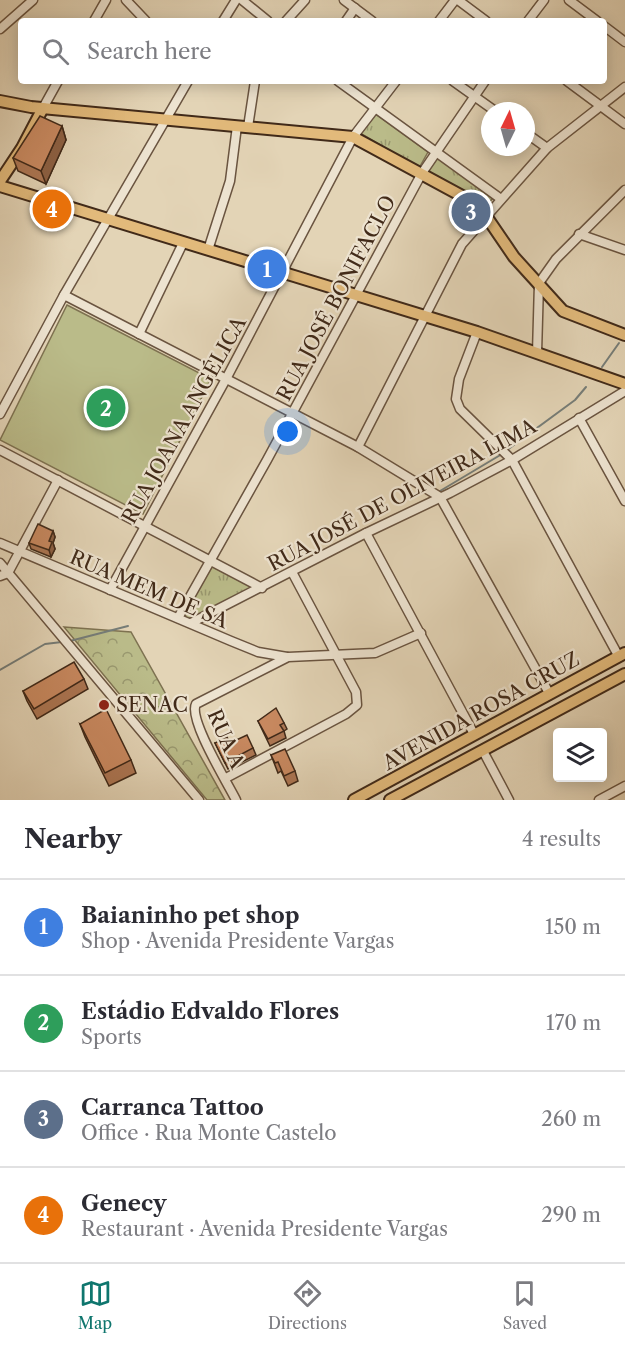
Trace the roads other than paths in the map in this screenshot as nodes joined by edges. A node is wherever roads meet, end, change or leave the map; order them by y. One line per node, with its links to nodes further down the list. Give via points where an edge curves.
1 (33, 0): 24 (street)
2 (106, 0): 12 (street)
3 (126, 0): 13 (street)
4 (236, 0): 14 (street)
5 (242, 0): 15 (street)
6 (305, 0): 16 (street)
7 (344, 0): 11 (street)
8 (457, 0): 19 (street); 20 (street)
9 (544, 0): 21 (street)
10 (569, 0): 22 (street)
11 (355, 8): 17 (street); 18 (street)
12 (96, 18)
13 (143, 18)
14 (225, 18)
15 (264, 18)
16 (289, 18)
17 (348, 18)
18 (368, 18)
19 (442, 18)
20 (482, 18)
21 (530, 18)
22 (593, 18)
23 (607, 28): 25 (street)
24 (0, 29)
25 (625, 42)
26 (56, 84): 39 (street)
27 (186, 84): 41 (street)
28 (254, 84): 43 (street)
29 (342, 84): 40 (street)
30 (394, 84): 40 (street, RUA JOANA ANGÉLICA)
31 (457, 84): 35 (street)
32 (483, 84): 35 (street, RUA JOSÉ BONIFACLO)
33 (571, 84): 38 (street)
34 (625, 87): 38 (street)
35 (474, 96): 37 (street); 47 (street, RUA JOSÉ BONIFACLO)
36 (0, 101): 39 (main road)
37 (482, 102)
38 (601, 105): 42 (street); 46 (street)
39 (43, 108): 41 (main road); 49 (main road)
40 (375, 108): 44 (street, RUA JOANA ANGÉLICA); 47 (street)
41 (165, 118): 43 (main road); 54 (street)
42 (625, 124)
43 (242, 126): 44 (main road); 57 (street)
44 (353, 137): 48 (main road); 59 (street, RUA JOANA ANGÉLICA)
45 (535, 139): 46 (street)
46 (547, 148): 52 (street)
47 (435, 151): 48 (street, RUA JOSÉ BONIFACLO); 52 (street)
48 (422, 173): 53 (main road, via 462,196); 62 (street, RUA JOSÉ BONIFACLO)
49 (0, 181)
50 (0, 186): 54 (main road)
51 (625, 190): 55 (street)
52 (501, 199): 53 (street)
53 (486, 216): 60 (main road, via 509,250); 63 (street, via 462,244)
54 (108, 218): 56 (main road); 61 (street)
55 (579, 234): 58 (street); 60 (street)
56 (183, 243): 57 (main road); 66 (street)
57 (208, 250): 59 (main road)
58 (625, 250)
59 (284, 272): 62 (main road); 68 (street, RUA JOANA ANGÉLICA)
60 (540, 283): 65 (main road, via 563,311); 67 (street)
61 (64, 295): 66 (street); 71 (street)
62 (357, 296): 63 (main road); 72 (street, RUA JOSÉ BONIFACLO)
63 (424, 316): 64 (main road); 74 (street)
64 (477, 332): 67 (main road); 76 (street, via 459,379 456,399 460,409)
65 (624, 332)
66 (139, 334): 68 (street)
67 (537, 352): 69 (main road)
68 (226, 379): 72 (street); 80 (street, RUA JOANA ANGÉLICA)
69 (625, 384)
70 (625, 392): 73 (street, RUA JOSÉ DE OLIVEIRA LIMA)
71 (0, 414)
72 (292, 414): 74 (street); 84 (street, RUA JOSÉ BONIFACLO)
73 (579, 418): 76 (street, RUA JOSÉ DE OLIVEIRA LIMA); 79 (street)
74 (358, 447): 78 (street)
75 (0, 450): 77 (street)
76 (512, 460): 78 (street, RUA JOSÉ DE OLIVEIRA LIMA); 94 (street)
77 (58, 480): 80 (street); 83 (street)
78 (440, 497): 81 (street, RUA JOSÉ DE OLIVEIRA LIMA); 99 (street)
79 (625, 501)
80 (146, 526): 84 (street); 89 (street, RUA JOANA ANGÉLICA)
81 (366, 533): 86 (street, RUA JOSÉ DE OLIVEIRA LIMA); 92 (street)
82 (0, 543): 83 (street, RUA MEM DE SA)
83 (20, 552): 87 (street); 89 (street, RUA MEM DE SA)
84 (209, 559): 88 (street); 90 (street, RUA JOSÉ BONIFACLO)
85 (0, 563): 87 (street)
86 (292, 572): 88 (street, RUA JOSÉ DE OLIVEIRA LIMA); 93 (street)
87 (4, 575): 106 (street)
88 (262, 588): 91 (street, RUA JOSÉ DE OLIVEIRA LIMA)
89 (110, 590): 90 (street, RUA MEM DE SA)
90 (178, 618): 91 (street, RUA MEM DE SA)
91 (191, 623): 95 (street, RUA MEM DE SA, via 258,652)
92 (421, 633): 93 (street, via 375,653); 100 (street)
93 (337, 655): 95 (street); 104 (street, via 357,695 355,709)
94 (622, 655): 97 (main road, AVENIDA ROSA CRUZ)
95 (288, 657): 104 (street, RUA A, via 196,704 194,714)
96 (625, 674): 98 (main road, AVENIDA ROSA CRUZ)
97 (585, 675): 98 (main road, via 595,680); 99 (main road, AVENIDA ROSA CRUZ)
98 (595, 690): 102 (main road, AVENIDA ROSA CRUZ)
99 (549, 693): 100 (main road, AVENIDA ROSA CRUZ)
100 (474, 735): 101 (main road, AVENIDA ROSA CRUZ)
101 (448, 750): 103 (main road, via 446,759); 108 (main road, AVENIDA ROSA CRUZ)
102 (483, 751): 103 (main road, AVENIDA ROSA CRUZ); 110 (street)
103 (453, 765): 109 (main road, AVENIDA ROSA CRUZ)
104 (226, 778): 107 (street, RUA A)
105 (625, 786): 111 (street)
106 (199, 800)
107 (236, 800)
108 (354, 800)
109 (390, 800)
110 (509, 800)
111 (599, 800)

